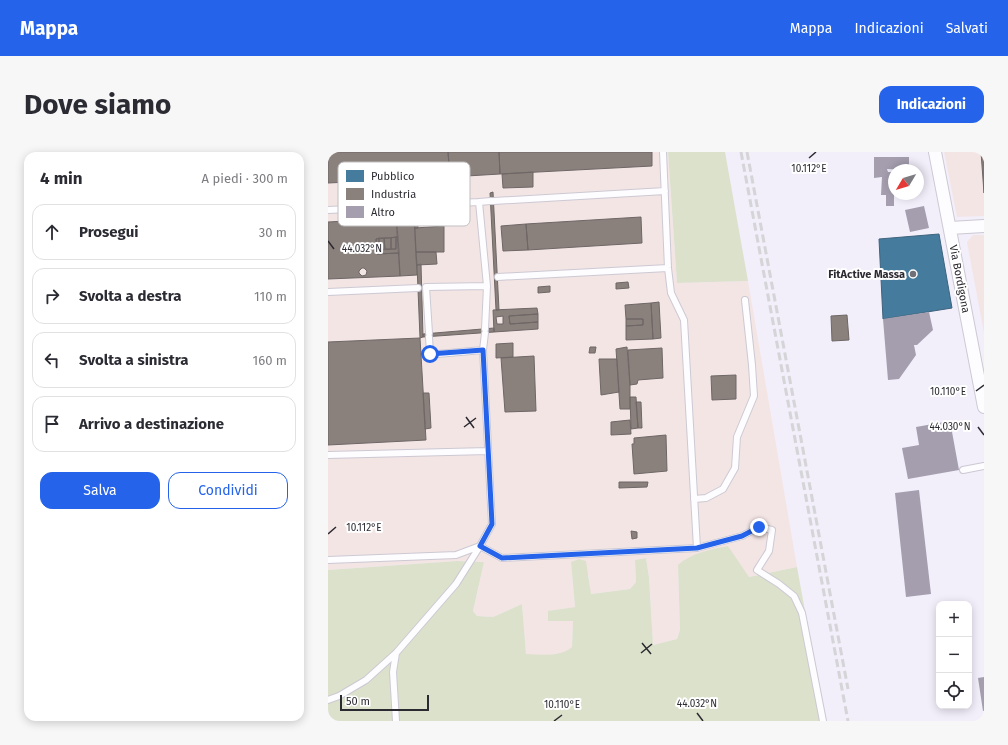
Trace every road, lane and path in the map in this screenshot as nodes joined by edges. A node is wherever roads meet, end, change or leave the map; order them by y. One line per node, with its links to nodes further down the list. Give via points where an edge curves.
1 (663, 152): 3 (lane)
2 (935, 152): 9 (street, Via Bordigona)
3 (665, 191): 4 (lane); 10 (lane)
4 (479, 202): 5 (lane); 11 (lane)
5 (470, 203)
6 (328, 210): 7 (lane)
7 (338, 210)
8 (984, 226): 9 (street)
9 (950, 228): 17 (street, Via Bordigona)
10 (668, 268): 11 (lane); 22 (lane, via 671,293 684,320)
11 (486, 277): 12 (lane)
12 (487, 286): 13 (lane); 16 (lane)
13 (422, 288): 14 (lane); 16 (lane, via 429,335 428,354)
14 (328, 292)
15 (745, 300): 22 (lane, via 754,396 737,437 735,468 723,489 706,498)
16 (483, 350): 18 (lane)
17 (984, 407)
18 (488, 451): 19 (lane); 23 (lane, via 492,524)
19 (328, 456)
20 (984, 466): 21 (lane)
21 (964, 470)
22 (694, 499): 24 (lane)
23 (480, 546): 24 (lane, via 502,558); 25 (lane, via 456,556); 26 (lane, via 456,584)
24 (697, 548): 29 (lane, via 742,536 759,527 772,530 769,552 757,570 794,596 802,613)
25 (328, 560)
26 (396, 653): 27 (lane, via 366,680); 28 (lane, via 393,672)
27 (328, 700)
28 (396, 721)
29 (823, 721)

